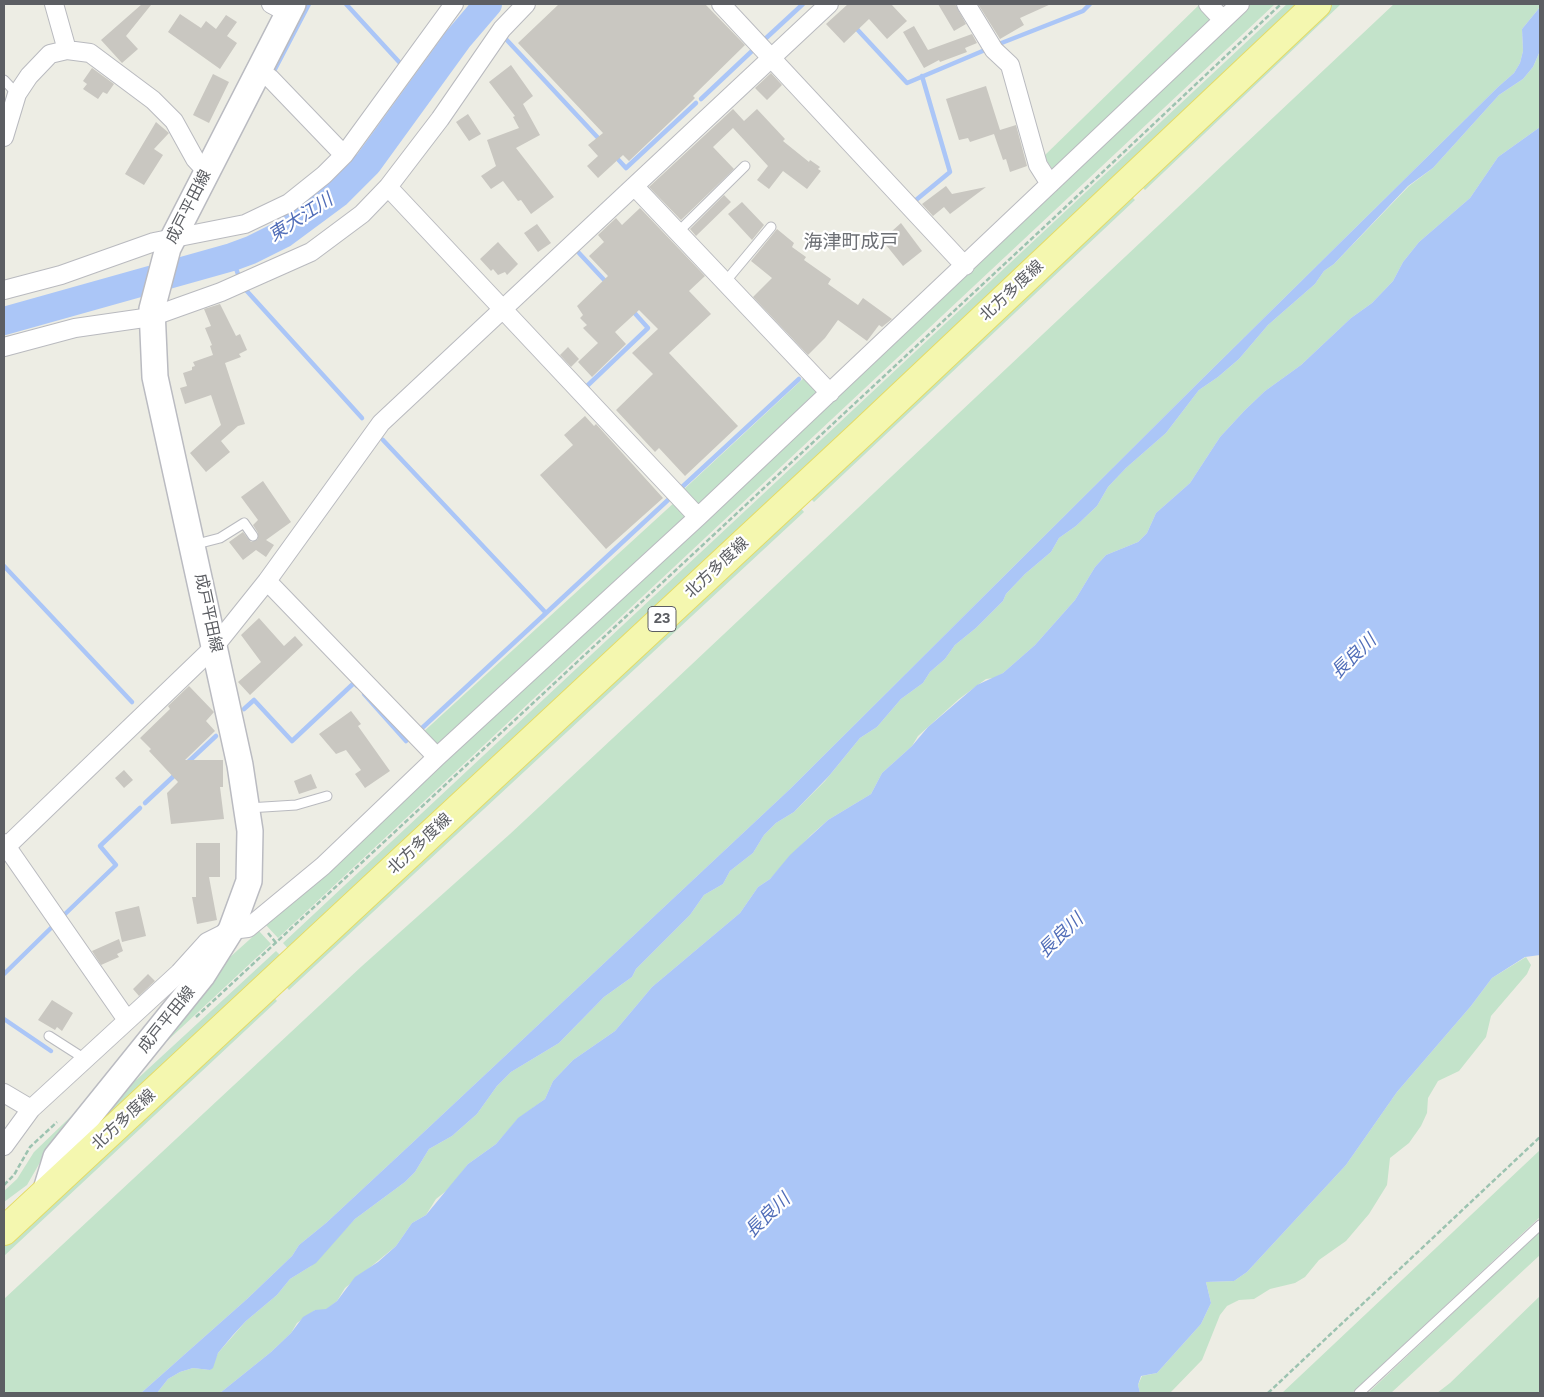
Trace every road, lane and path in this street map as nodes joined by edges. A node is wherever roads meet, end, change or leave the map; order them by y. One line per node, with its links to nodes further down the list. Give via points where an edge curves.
1 (54, 4): 13 (street)
2 (454, 4): 19 (street)
3 (526, 4): 23 (street, via 502,30)
4 (721, 4): 14 (street)
5 (829, 4): 14 (street)
6 (966, 4): 22 (street, via 994,50 1010,65 1038,165)
7 (1208, 4): 12 (street)
8 (1240, 4): 12 (street)
9 (1281, 4): 46 (path)
10 (1317, 4): 46 (main road, 北方多度線 / 23, via 863,432)
11 (284, 7): 15 (main road, 成戸平田線)
12 (1223, 20): 22 (street)
13 (67, 50): 17 (street, via 50,54 29,76); 21 (street, via 90,53 153,100 174,121 195,159)
14 (773, 57): 24 (street); 28 (street)
15 (259, 71): 19 (street, via 270,78); 21 (main road, 成戸平田線)
16 (4, 80): 17 (lane)
17 (18, 94): 18 (street)
18 (4, 137)
19 (344, 155): 27 (street, via 289,203 246,224)
20 (745, 166): 26 (lane)
21 (207, 172): 27 (main road, 成戸平田線)
22 (1050, 184): 28 (street)
23 (388, 187): 31 (street); 32 (street, via 362,214 311,252 221,292)
24 (636, 187): 26 (street); 31 (street)
25 (771, 227): 29 (lane)
26 (678, 232): 29 (street)
27 (170, 243): 30 (street, via 154,242 61,275); 32 (main road, 成戸平田線)
28 (965, 266): 34 (street)
29 (725, 282): 34 (street)
30 (4, 290)
31 (503, 309): 35 (street); 38 (street, via 381,423)
32 (151, 313): 33 (street, via 75,328); 37 (main road, 成戸平田線, via 155,377)
33 (4, 347)
34 (830, 393): 35 (street)
35 (698, 517): 40 (street)
36 (253, 536): 37 (lane, via 244,523 220,538)
37 (193, 545): 39 (main road, 成戸平田線)
38 (267, 581): 39 (street); 40 (street)
39 (215, 646): 42 (main road, 成戸平田線); 43 (street)
40 (437, 757): 44 (street, via 323,866)
41 (327, 796): 42 (lane, via 296,805)
42 (248, 808): 45 (main road, 成戸平田線, via 249,881)
43 (5, 846): 47 (street)
44 (257, 920): 45 (street, via 248,928); 46 (path)
45 (230, 930): 47 (street, via 207,942 179,973); 57 (main road, 成戸平田線, via 202,976 56,1157)
46 (285, 953): 48 (path); 57 (main road, 北方多度線 / 23)
47 (127, 1020): 50 (street)
48 (193, 1021)
49 (49, 1036): 50 (lane)
50 (84, 1059): 52 (street)
51 (4, 1093): 52 (street)
52 (31, 1109): 55 (street)
53 (58, 1120): 56 (path, via 30,1147 14,1175)
54 (1540, 1137): 61 (path)
55 (4, 1146)
56 (4, 1185)
57 (45, 1193): 58 (street, via 32,1193); 60 (main road, 北方多度線 / 23)
58 (4, 1212)
59 (1540, 1224): 62 (lane)
60 (4, 1231)
61 (1268, 1393)
62 (1359, 1393)

